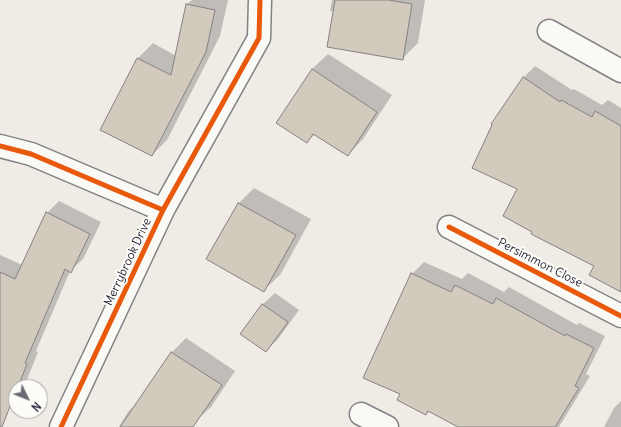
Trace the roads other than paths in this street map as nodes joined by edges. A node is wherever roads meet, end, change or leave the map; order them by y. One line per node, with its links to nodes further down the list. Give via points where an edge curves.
1 (260, 0): 5 (street, Merrybrook Drive, via 259,38)
2 (549, 31): 3 (street)
3 (621, 71)
4 (0, 146): 5 (street, via 31,154)
5 (163, 210): 9 (street, Merrybrook Drive)
6 (449, 227): 7 (street, Persimmon Close)
7 (621, 316)
8 (362, 414): 10 (street)
9 (60, 427)
10 (388, 427)

